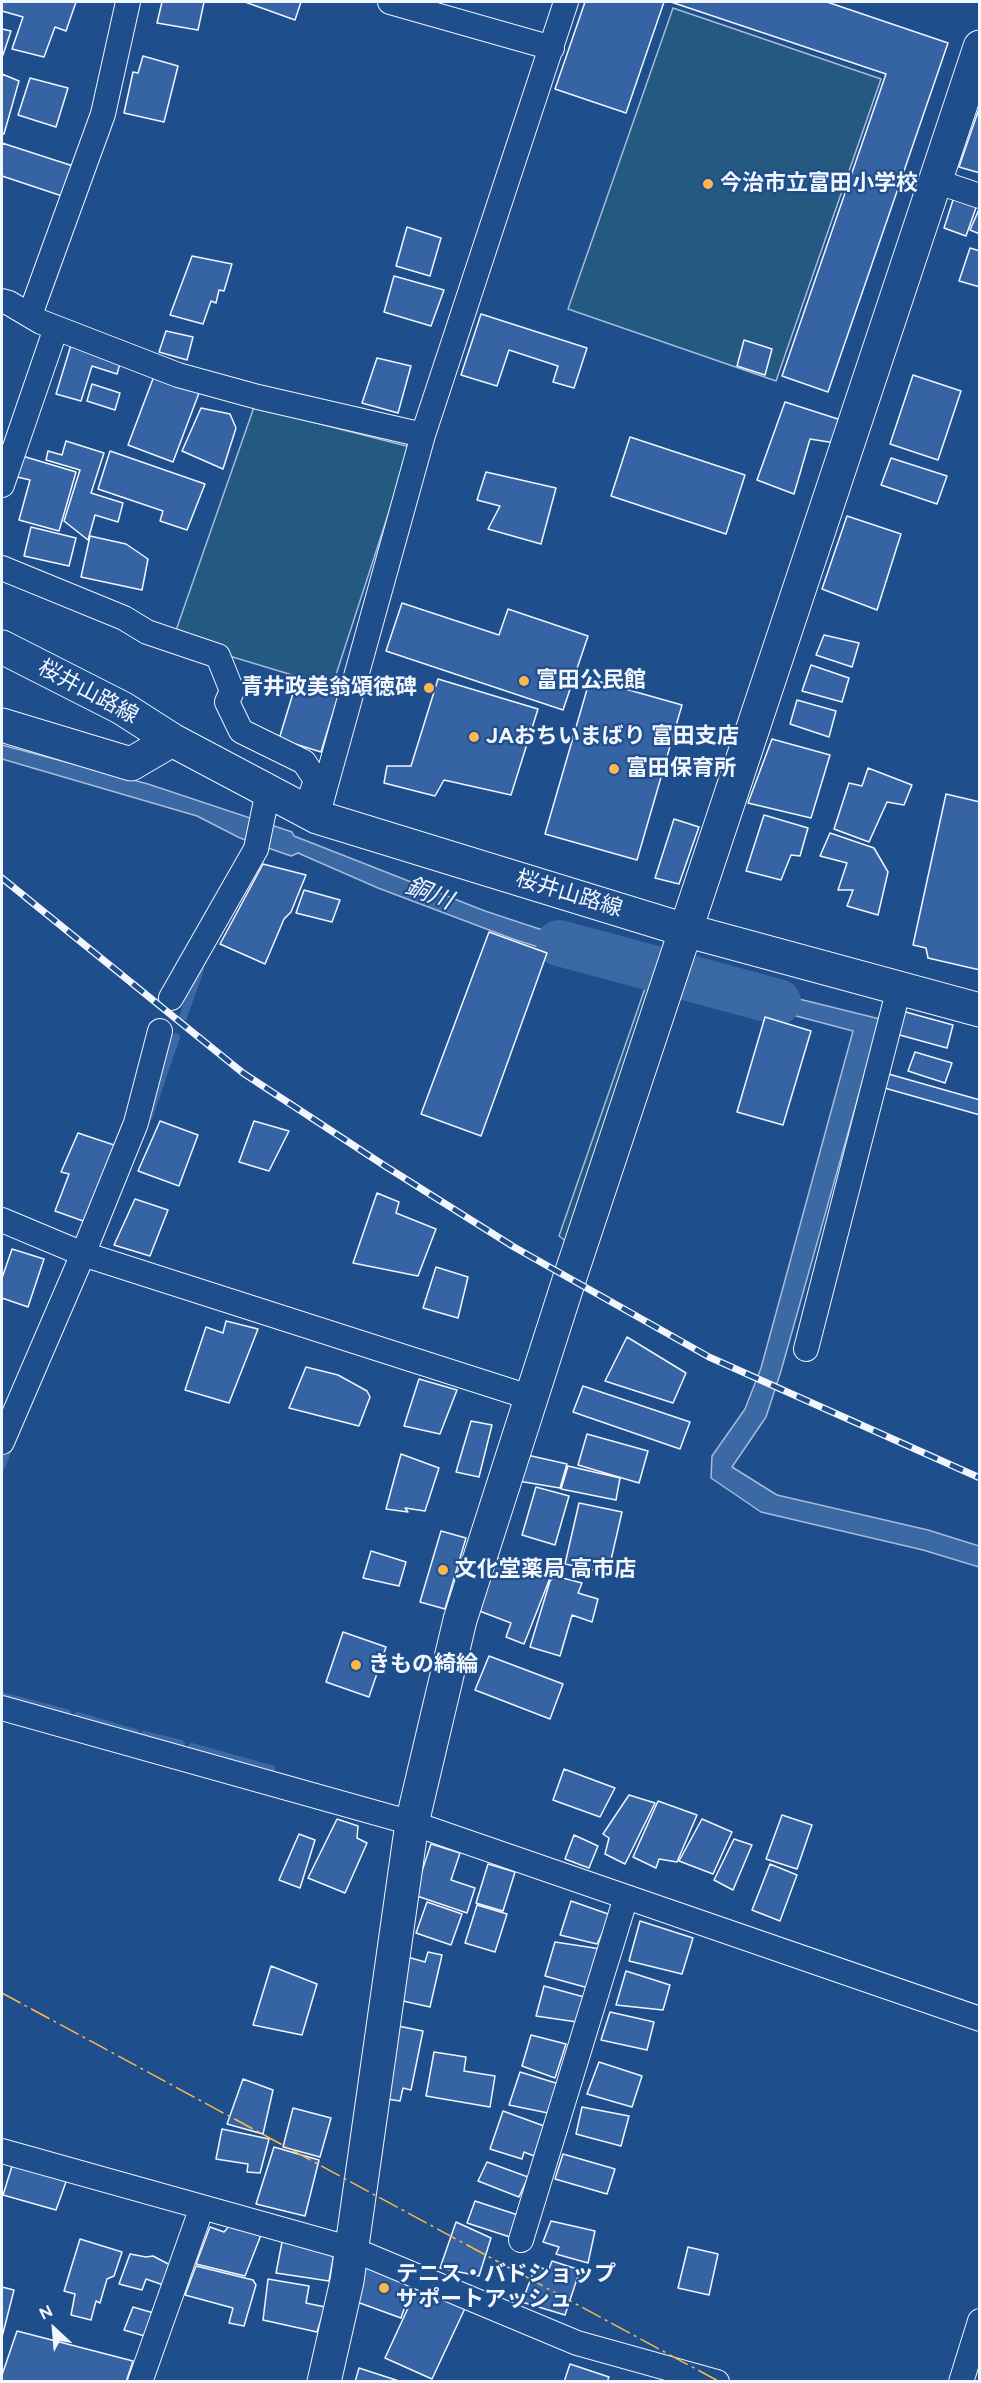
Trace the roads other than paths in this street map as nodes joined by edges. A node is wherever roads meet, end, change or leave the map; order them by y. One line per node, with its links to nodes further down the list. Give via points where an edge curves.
1 (128, 2): 9 (street, via 103,114)
2 (390, 2): 5 (street)
3 (566, 2): 5 (street)
4 (980, 47): 6 (street)
5 (552, 48): 11 (street)
6 (935, 181): 7 (street); 19 (street)
7 (980, 196)
8 (2, 301): 9 (street)
9 (30, 315): 10 (street)
10 (56, 328): 11 (street, via 178,375); 12 (street)
11 (423, 435): 18 (street)
12 (2, 484)
13 (2, 568): 18 (street, via 124,618 147,632 218,656 232,691 227,702 241,731 304,762 316,780)
14 (2, 647): 16 (street, 桜井山路線, via 122,708)
15 (2, 725): 16 (street, 桜井山路線, via 130,764)
16 (172, 740): 17 (street, 桜井山路線)
17 (268, 792): 18 (street, 桜井山路線); 21 (street, via 256,849)
18 (312, 814): 19 (street, 桜井山路線)
19 (685, 930): 20 (street, 桜井山路線); 27 (street)
20 (899, 988): 22 (street, 桜井山路線); 26 (street)
21 (171, 998)
22 (980, 1010)
23 (160, 1031): 25 (street, via 136,1123)
24 (2, 1220): 25 (street)
25 (83, 1254): 27 (street); 28 (street)
26 (806, 1349)
27 (532, 1398): 30 (street, via 460,1620)
28 (2, 1442)
29 (2, 1708): 30 (street)
30 (412, 1823): 31 (street); 36 (street)
31 (626, 1897): 32 (street); 35 (street)
32 (980, 2019)
33 (2, 2151): 34 (street)
34 (202, 2207): 36 (street); 38 (street)
35 (520, 2240)
36 (352, 2248): 39 (street); 40 (street, via 577,2343)
37 (980, 2321): 41 (street)
38 (140, 2382)
39 (324, 2382)
40 (717, 2382)
41 (961, 2382)

